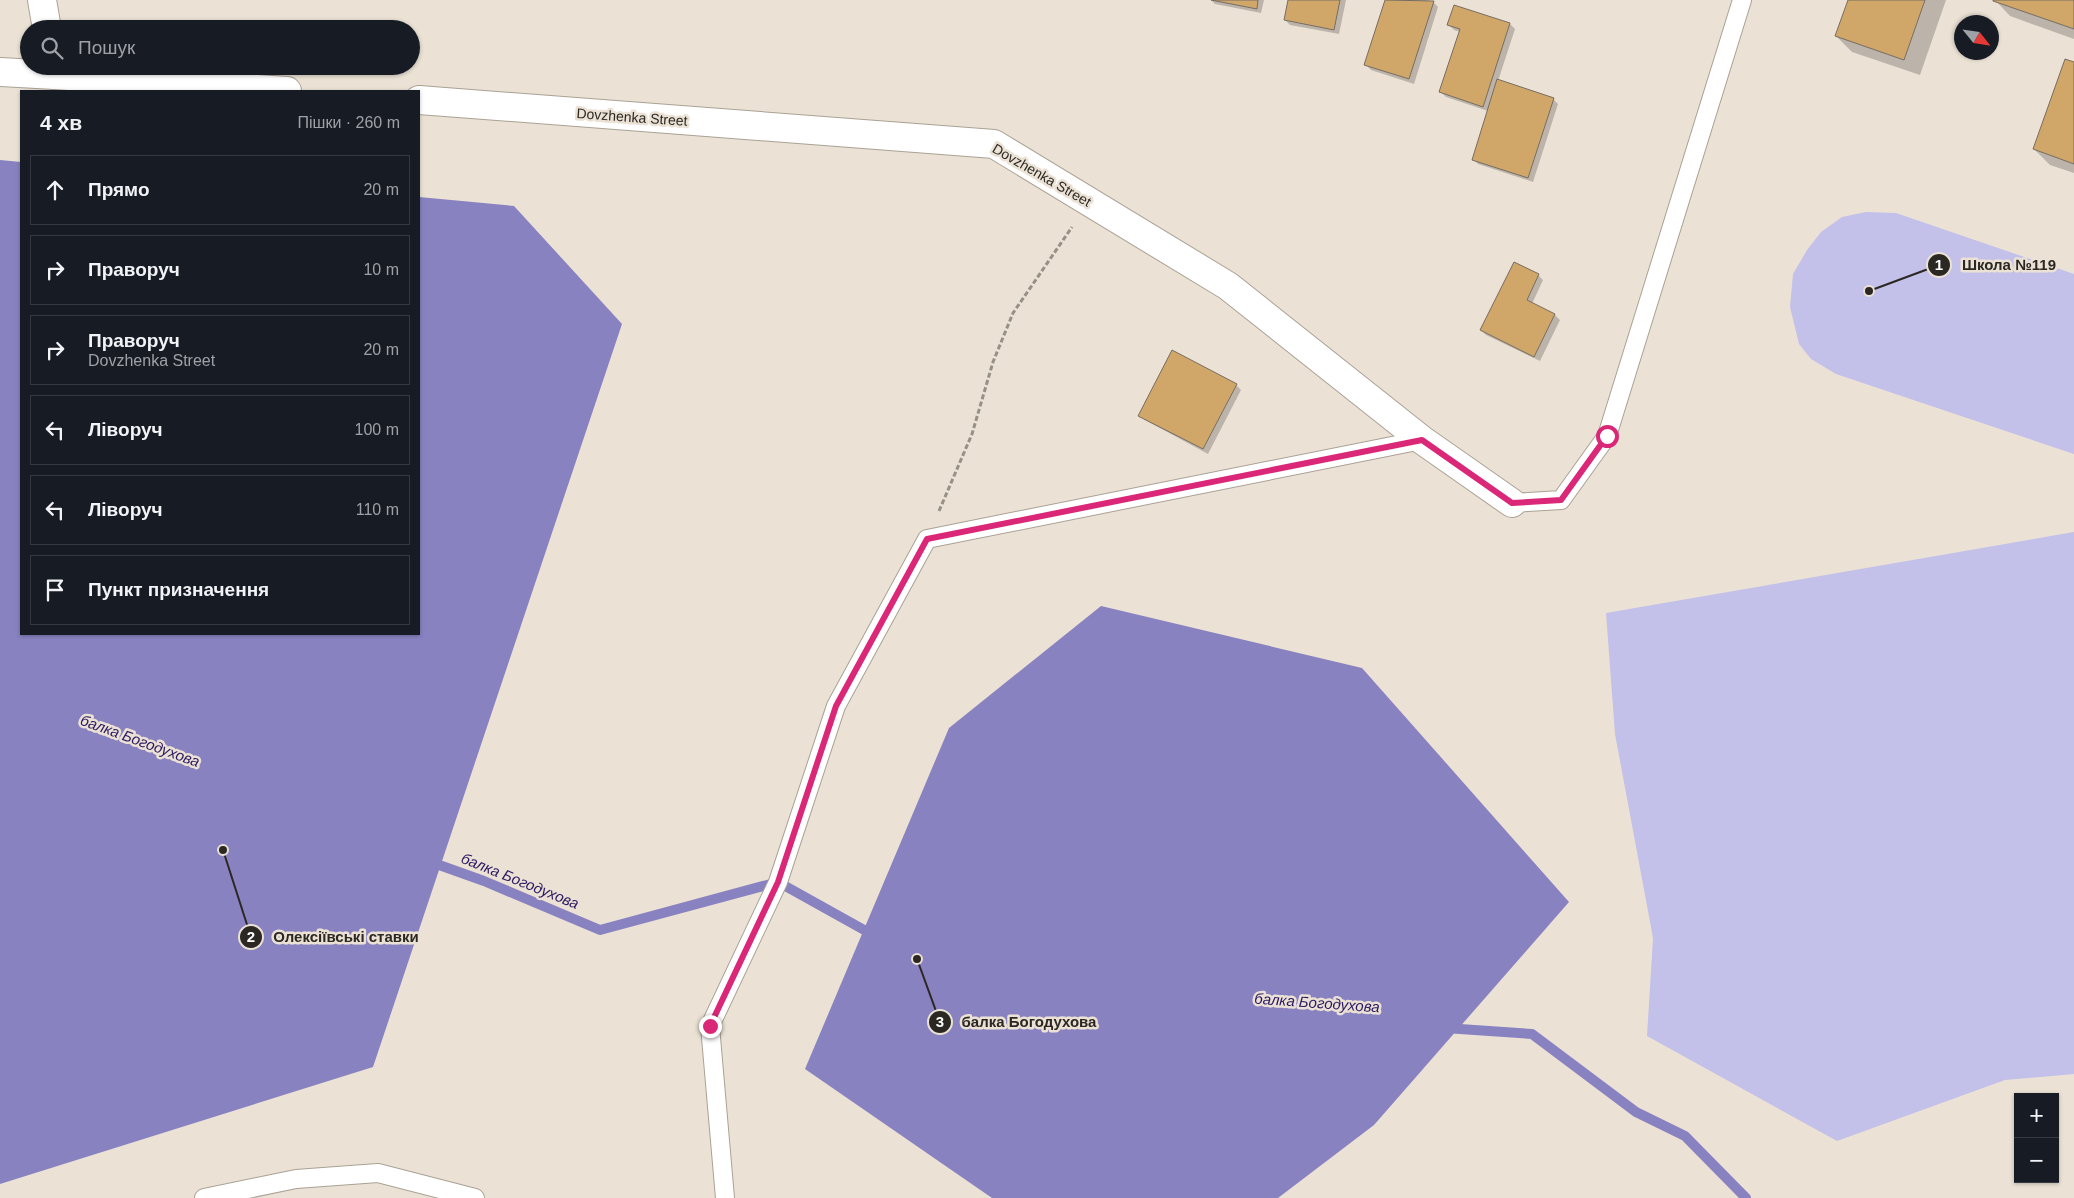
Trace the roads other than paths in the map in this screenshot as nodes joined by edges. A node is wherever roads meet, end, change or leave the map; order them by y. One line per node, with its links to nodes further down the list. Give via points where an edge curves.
1 (42, 0): 3 (street)
2 (1742, 0): 10 (lane, via 1607,436 1561,500)
3 (45, 20)
4 (0, 72): 5 (street)
5 (20, 72)
6 (101, 75): 7 (street)
7 (275, 90)
8 (420, 100): 9 (street, Dovzhenka Street, via 994,144 1228,286)
9 (1422, 440): 10 (street, Dovzhenka Street); 13 (lane, via 927,539 836,706 778,882 710,1026)
10 (1512, 503)
11 (204, 1198): 12 (lane, via 296,1179 378,1173)
12 (475, 1198)
13 (725, 1198)

